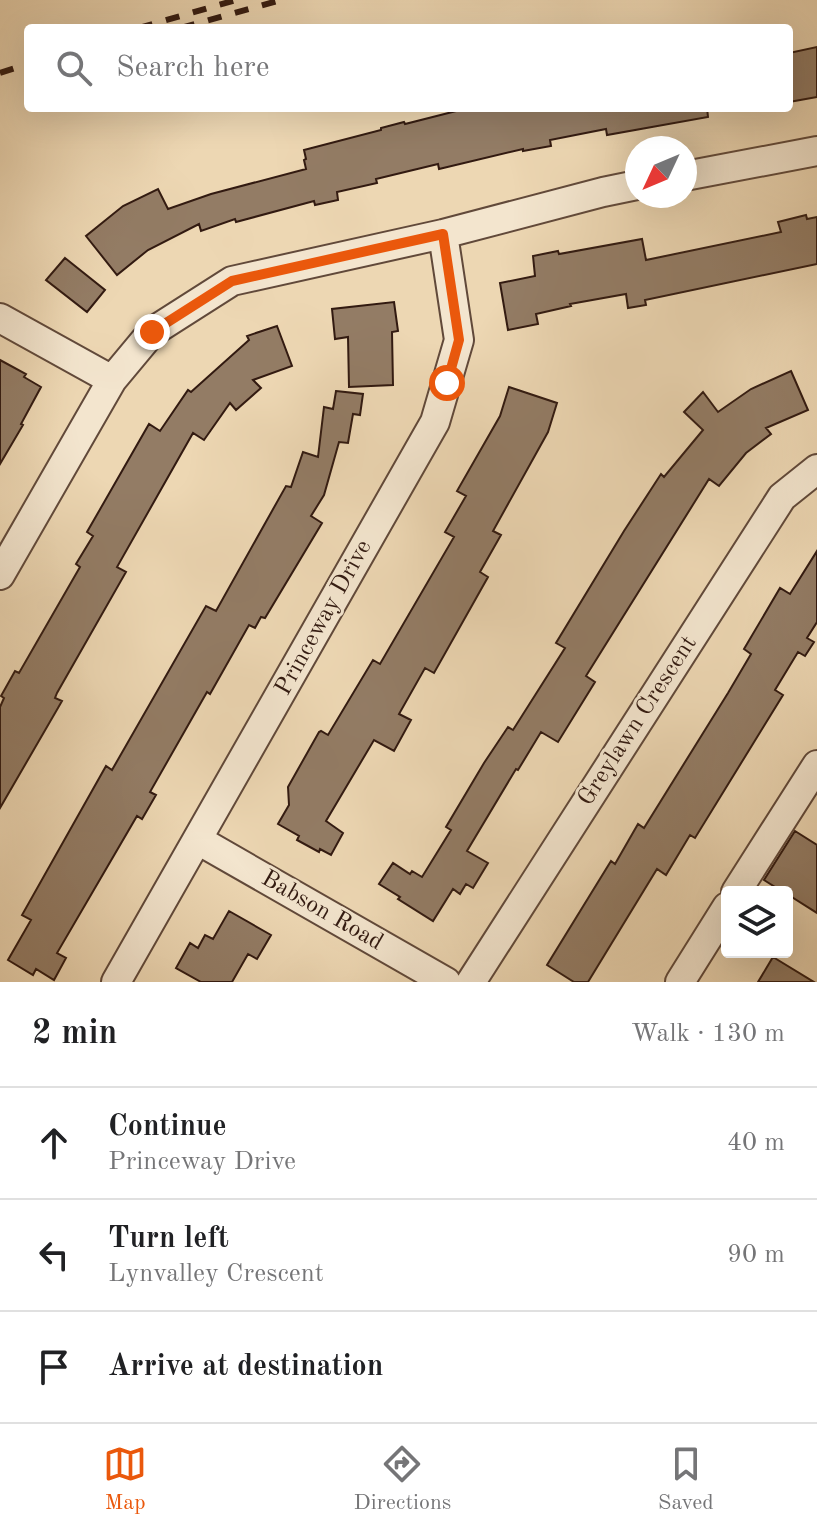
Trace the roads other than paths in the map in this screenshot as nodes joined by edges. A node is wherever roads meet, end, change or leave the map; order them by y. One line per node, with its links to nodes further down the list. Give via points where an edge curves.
1 (817, 151): 2 (street)
2 (697, 174)
3 (625, 187): 4 (street)
4 (443, 234): 6 (street, via 232,281 152,332); 10 (street, Princeway Drive, via 459,340 435,422)
5 (0, 318): 6 (street)
6 (112, 380): 8 (street)
7 (817, 469): 15 (street, Greylawn Crescent, via 782,497)
8 (0, 575)
9 (817, 765): 11 (street)
10 (198, 840): 13 (street, Princeway Drive); 14 (street, Babson Road)
11 (740, 886)
12 (721, 917): 16 (street)
13 (116, 982)
14 (446, 982)
15 (471, 982)
16 (680, 982)

